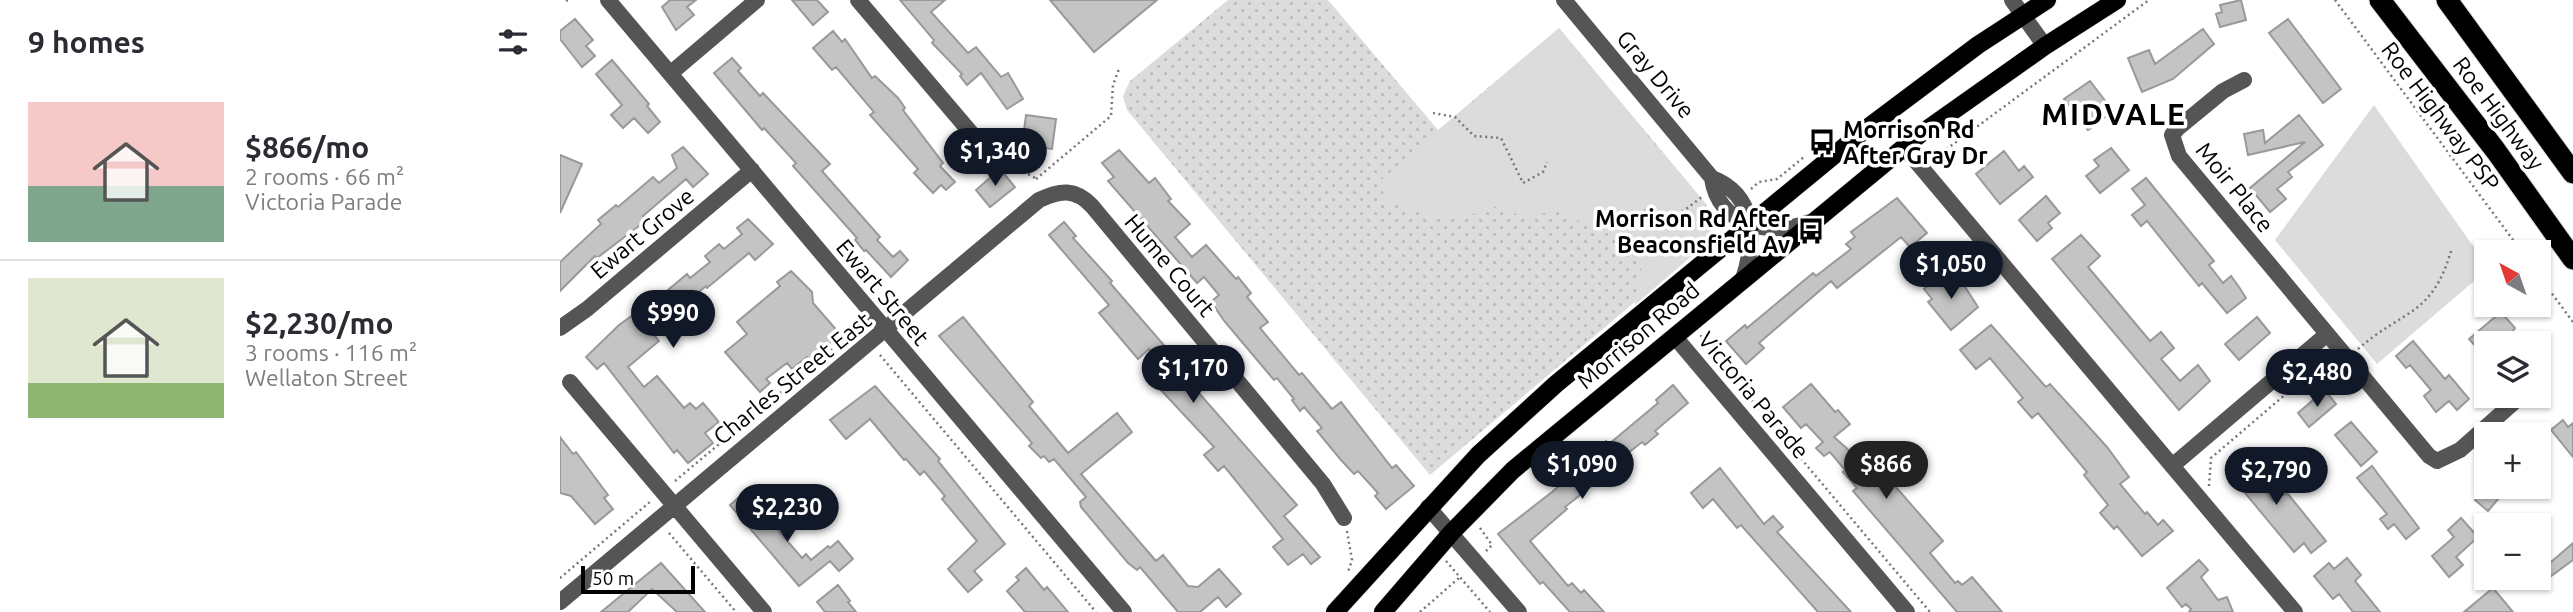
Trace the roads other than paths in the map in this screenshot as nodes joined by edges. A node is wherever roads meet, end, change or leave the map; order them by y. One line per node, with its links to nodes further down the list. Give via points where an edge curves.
1 (608, 0): 12 (street, Ewart Street)
2 (757, 0): 12 (street)
3 (858, 0): 15 (street)
4 (1564, 0): 22 (street, Gray Drive, via 1712,177 1714,192 1737,220)
5 (2012, 0): 10 (street)
6 (2047, 0): 10 (main road, Morrison Road)
7 (2117, 0): 11 (main road, Morrison Road)
8 (2381, 0): 23 (highway, Roe Highway)
9 (2447, 0): 14 (highway, Roe Highway)
10 (2023, 15): 11 (street); 22 (main road, Morrison Road, via 1934,77)
11 (2045, 46): 16 (main road, Morrison Road)
12 (671, 73): 18 (street, Ewart Street)
13 (2244, 80): 27 (street, Moir Place, via 2178,128 2172,135 2174,143 2179,156)
14 (2516, 95): 17 (highway); 19 (highway, Roe Highway)
15 (972, 134)
16 (1904, 146): 21 (main road, Morrison Road); 31 (street)
17 (2573, 164)
18 (752, 170): 25 (street, Ewart Grove); 26 (street, Ewart Street)
19 (2573, 173)
20 (1055, 192): 26 (street, Charles Street East, via 1039,200); 34 (street, Hume Court, via 1070,191 1092,206 1323,484)
21 (1815, 220): 22 (street, Gray Drive, via 1790,230); 24 (main road, Morrison Road)
22 (1749, 224): 24 (street, via 1750,251); 33 (main road, Morrison Road, via 1556,384)
23 (2573, 259)
24 (1743, 279): 28 (main road, Morrison Road)
25 (560, 328)
26 (886, 331): 32 (street, Charles Street East); 38 (street, Ewart Street)
27 (2326, 335): 30 (street, Moir Place, via 2437,461 2460,450); 31 (street)
28 (1675, 337): 35 (main road, Morrison Road, via 1513,470); 42 (street, Victoria Parade)
29 (570, 382): 32 (street)
30 (2507, 408)
31 (2172, 466): 43 (street)
32 (674, 505): 36 (street, Charles Street East); 37 (street)
33 (1428, 507): 35 (street); 39 (main road, Morrison Road)
34 (1344, 518)
35 (1452, 532): 40 (main road, Morrison Road); 41 (street)
36 (560, 602)
37 (764, 612)
38 (1124, 612)
39 (1335, 612)
40 (1383, 612)
41 (1519, 612)
42 (1907, 612)
43 (2295, 612)

